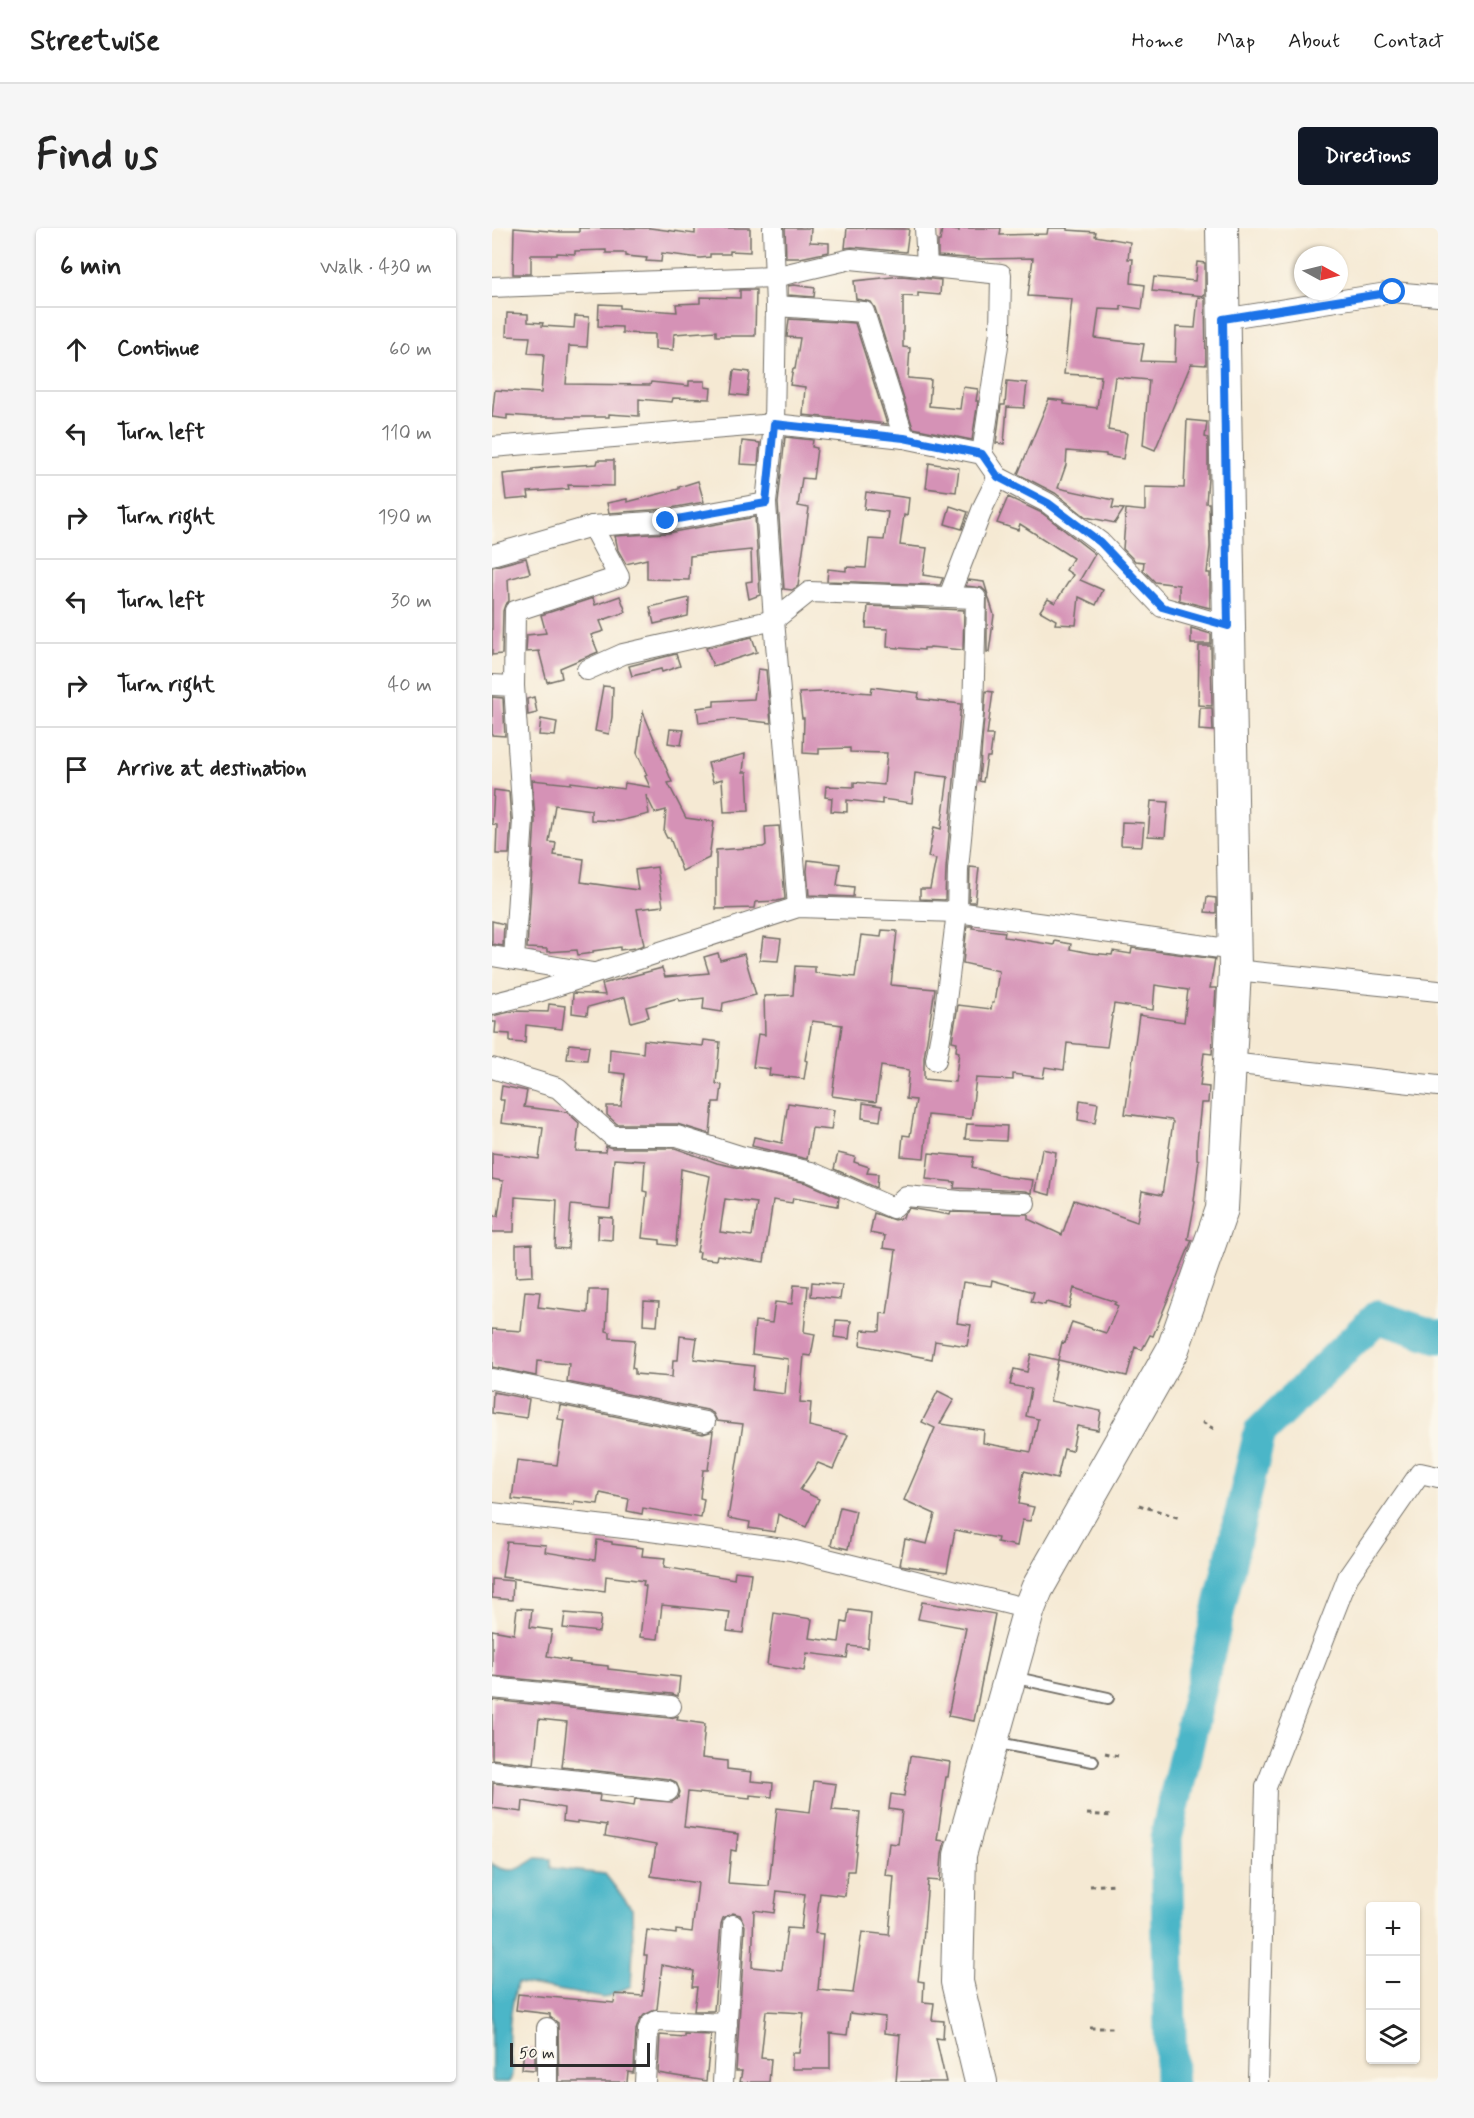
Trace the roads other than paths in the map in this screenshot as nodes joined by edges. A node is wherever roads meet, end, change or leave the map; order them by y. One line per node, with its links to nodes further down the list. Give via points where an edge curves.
1 (773, 228): 5 (street)
2 (926, 228): 4 (street)
3 (1222, 228): 9 (main road)
4 (927, 266): 5 (street, via 851,259); 13 (street, via 1001,274 1000,332)
5 (774, 277): 6 (street); 8 (street)
6 (492, 287)
7 (1438, 296): 9 (street, via 1393,292)
8 (776, 306): 10 (street); 11 (street, via 864,312)
9 (1223, 319): 20 (main road)
10 (774, 424): 11 (street); 12 (street); 15 (street)
11 (904, 438): 13 (street)
12 (492, 447)
13 (982, 454): 14 (street)
14 (998, 477): 18 (street); 20 (street, via 1048,503 1100,542 1162,607)
15 (766, 503): 16 (street, via 666,521); 19 (street)
16 (592, 526): 17 (street); 23 (street, via 619,577 515,611)
17 (492, 555)
18 (949, 596): 19 (street, via 809,592); 25 (street, via 976,598 972,714)
19 (774, 620): 21 (street, via 623,654); 24 (street)
20 (1228, 626): 28 (main road)
21 (587, 670)
22 (492, 685): 23 (street)
23 (514, 686): 27 (street, via 523,820)
24 (798, 907): 25 (street); 29 (street)
25 (957, 912): 28 (street); 32 (street)
26 (492, 956): 27 (street)
27 (514, 959): 29 (street)
28 (1235, 960): 30 (street); 33 (main road)
29 (596, 973): 31 (street)
30 (1438, 991)
31 (492, 1004)
32 (936, 1060)
33 (1230, 1063): 35 (street); 41 (main road, via 1222,1209 1173,1349)
34 (492, 1068): 36 (street, via 558,1088 612,1136 676,1136 811,1172 893,1208 906,1196)
35 (1438, 1086)
36 (1025, 1203)
37 (492, 1379): 38 (street)
38 (705, 1422)
39 (1438, 1477): 57 (street, via 1420,1473 1348,1577 1266,1787)
40 (492, 1514): 41 (street, via 791,1550)
41 (1029, 1609): 42 (main road)
42 (1010, 1677): 44 (lane); 46 (main road)
43 (492, 1688): 45 (street)
44 (1108, 1698)
45 (671, 1706)
46 (992, 1742): 47 (lane); 56 (main road, via 960,1855 957,1982)
47 (1093, 1761)
48 (492, 1771): 49 (street)
49 (668, 1791)
50 (733, 1925): 51 (street)
51 (727, 2024): 54 (street, via 657,2021 650,2025); 55 (street)
52 (548, 2028): 53 (street)
53 (547, 2082)
54 (645, 2082)
55 (723, 2082)
56 (981, 2082)
57 (1258, 2082)

